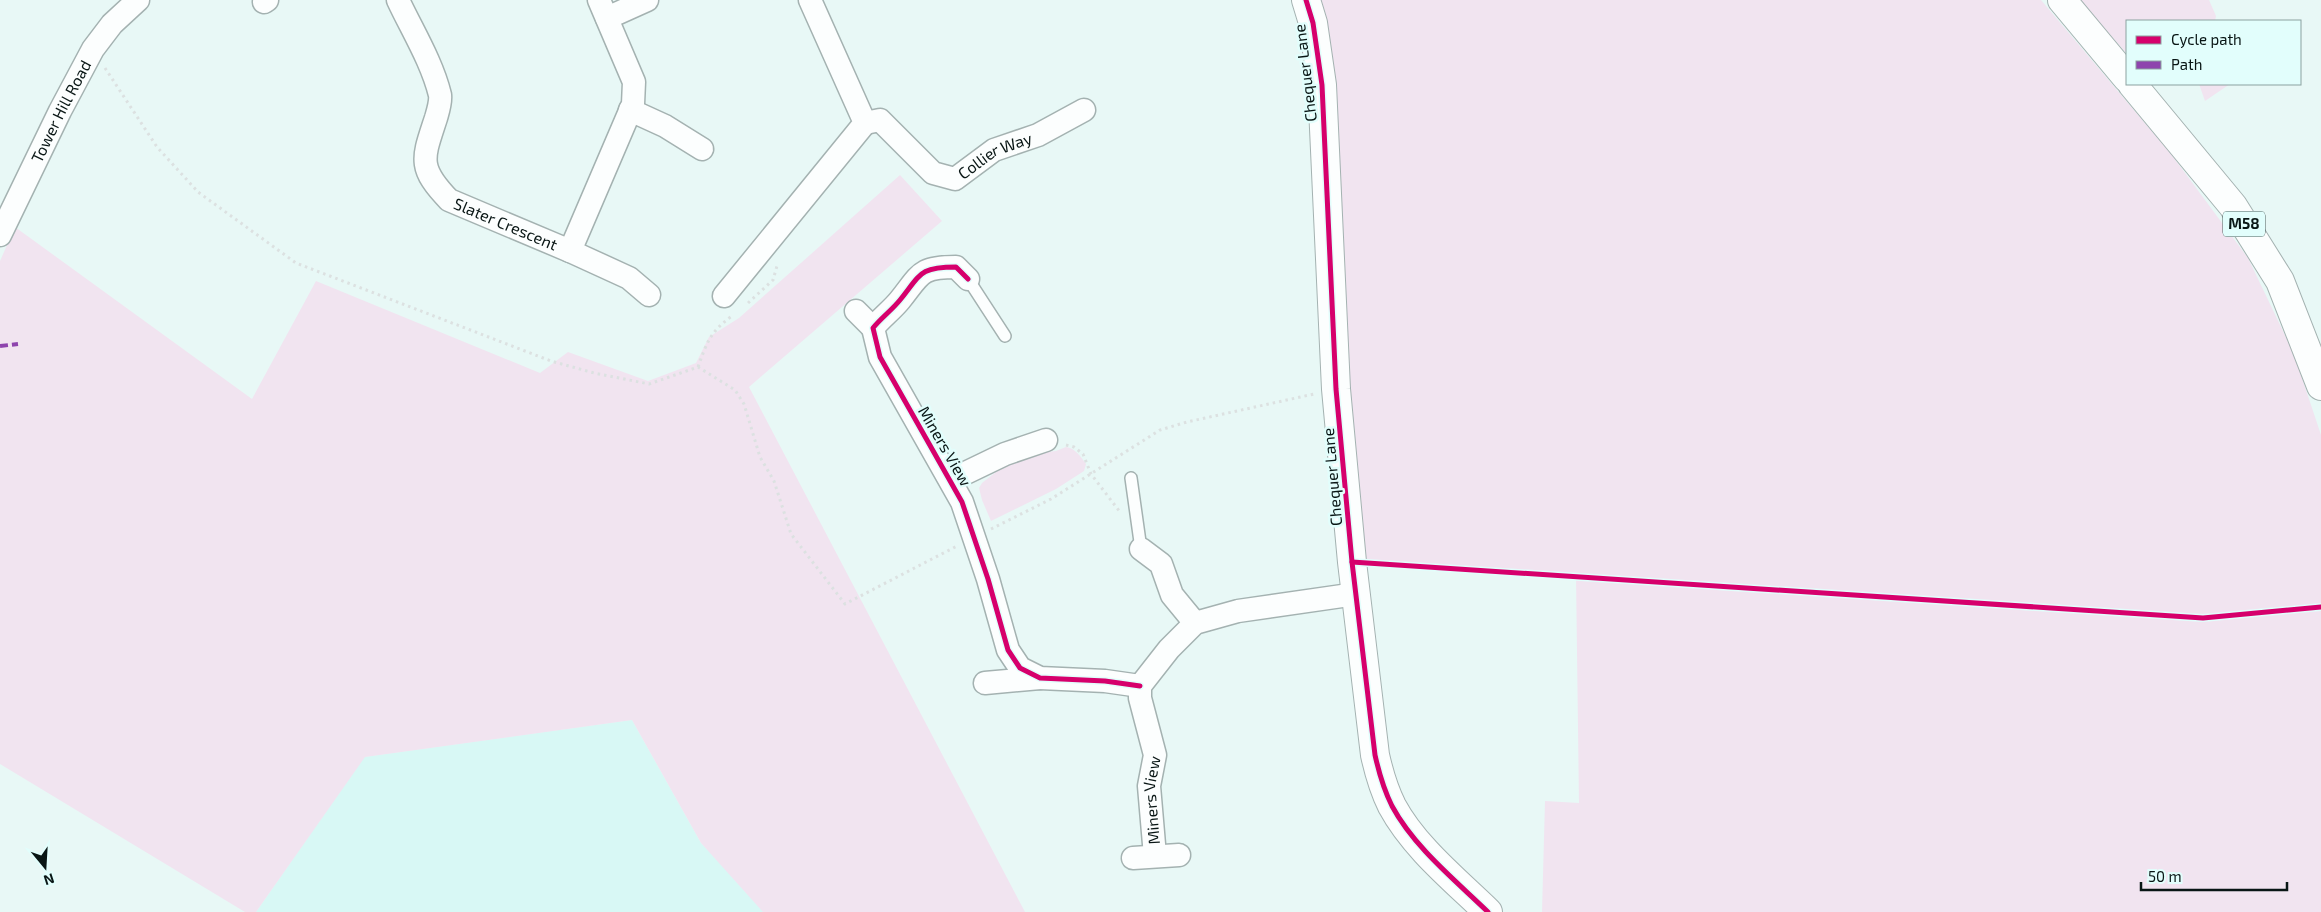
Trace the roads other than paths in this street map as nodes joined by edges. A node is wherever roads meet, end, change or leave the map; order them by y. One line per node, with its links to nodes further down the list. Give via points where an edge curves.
1 (138, 0): 14 (street, Tower Hill Road, via 112,24 93,49)
2 (398, 0): 15 (street, Slater Crescent, via 440,97 439,110 424,154 426,166 438,188 449,200)
3 (647, 0): 7 (street)
4 (810, 0): 12 (street)
5 (1306, 0): 27 (main road, Chequer Lane, via 1314,23 1322,85 1336,389)
6 (2062, 0): 8 (main road)
7 (603, 9): 10 (street, Slater Crescent, via 634,82)
8 (2126, 77)
9 (2133, 85): 22 (main road, M58, via 2233,206 2270,264 2280,281)
10 (630, 110): 13 (street, via 665,126); 15 (street, Slater Crescent)
11 (1084, 110): 12 (street, Collier Way, via 1038,135 994,150 955,179 934,173 880,120)
12 (865, 123): 18 (street)
13 (702, 149)
14 (0, 236)
15 (570, 251): 17 (street, Slater Crescent, via 629,278)
16 (968, 279): 20 (street, via 956,266 932,268 920,273); 21 (lane)
17 (649, 295)
18 (724, 296)
19 (856, 311): 20 (street)
20 (873, 328): 25 (street, Miners View, via 880,357)
21 (1005, 336)
22 (2321, 386)
23 (1046, 440): 25 (street, Miners View, via 1005,454)
24 (1131, 478): 26 (lane)
25 (951, 480): 29 (street, Miners View, via 975,537 1008,650 1020,668)
26 (1141, 545): 28 (street, via 1161,564 1172,595)
27 (1356, 594): 28 (street, via 1238,611); 35 (main road, Chequer Lane, via 1375,755 1382,781 1393,807 1414,838)
28 (1194, 623): 31 (street)
29 (1040, 678): 30 (street); 31 (street, Miners View)
30 (985, 683)
31 (1140, 686): 33 (street, Miners View, via 1140,698 1155,756 1149,786)
32 (1179, 854): 33 (street)
33 (1155, 856): 34 (street)
34 (1133, 858)
35 (1488, 912)

